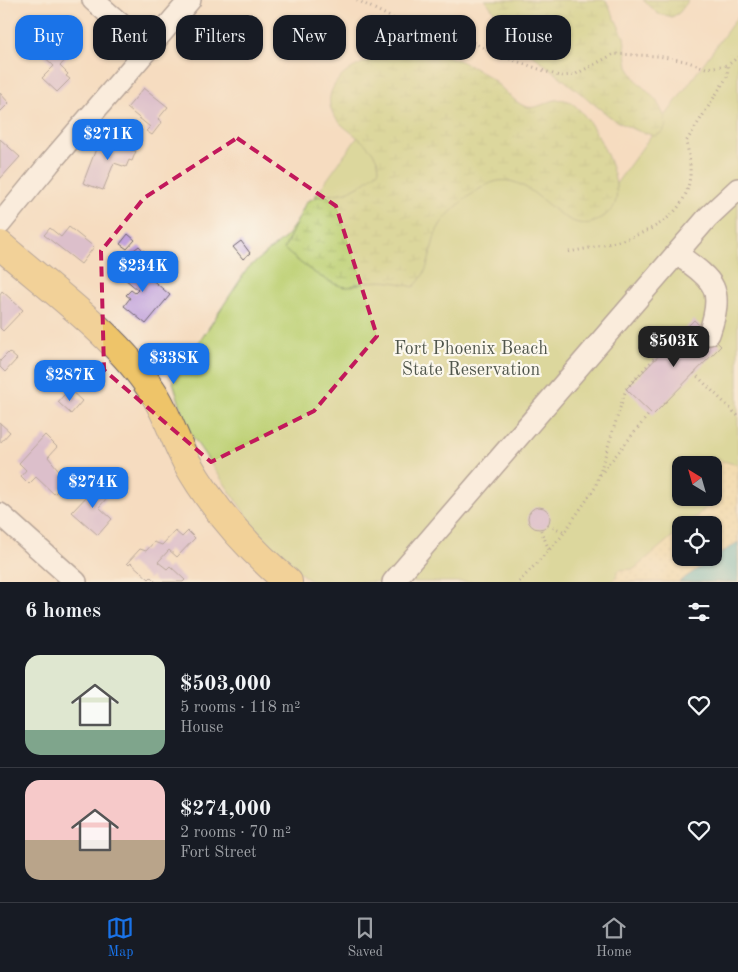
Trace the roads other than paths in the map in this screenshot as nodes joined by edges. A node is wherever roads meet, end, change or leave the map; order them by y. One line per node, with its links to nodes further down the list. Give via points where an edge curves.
1 (93, 0): 3 (street)
2 (190, 0): 4 (street)
3 (110, 15)
4 (166, 27)
5 (138, 60): 7 (street)
6 (738, 189): 9 (street, via 726,198)
7 (0, 224)
8 (0, 244): 13 (main road, via 91,324 140,373 154,392 185,459 212,502 247,544)
9 (677, 254): 10 (street, via 706,276 717,295 717,312); 14 (street)
10 (709, 334)
11 (0, 514): 12 (street)
12 (76, 582)
13 (288, 582)
14 (393, 582)

